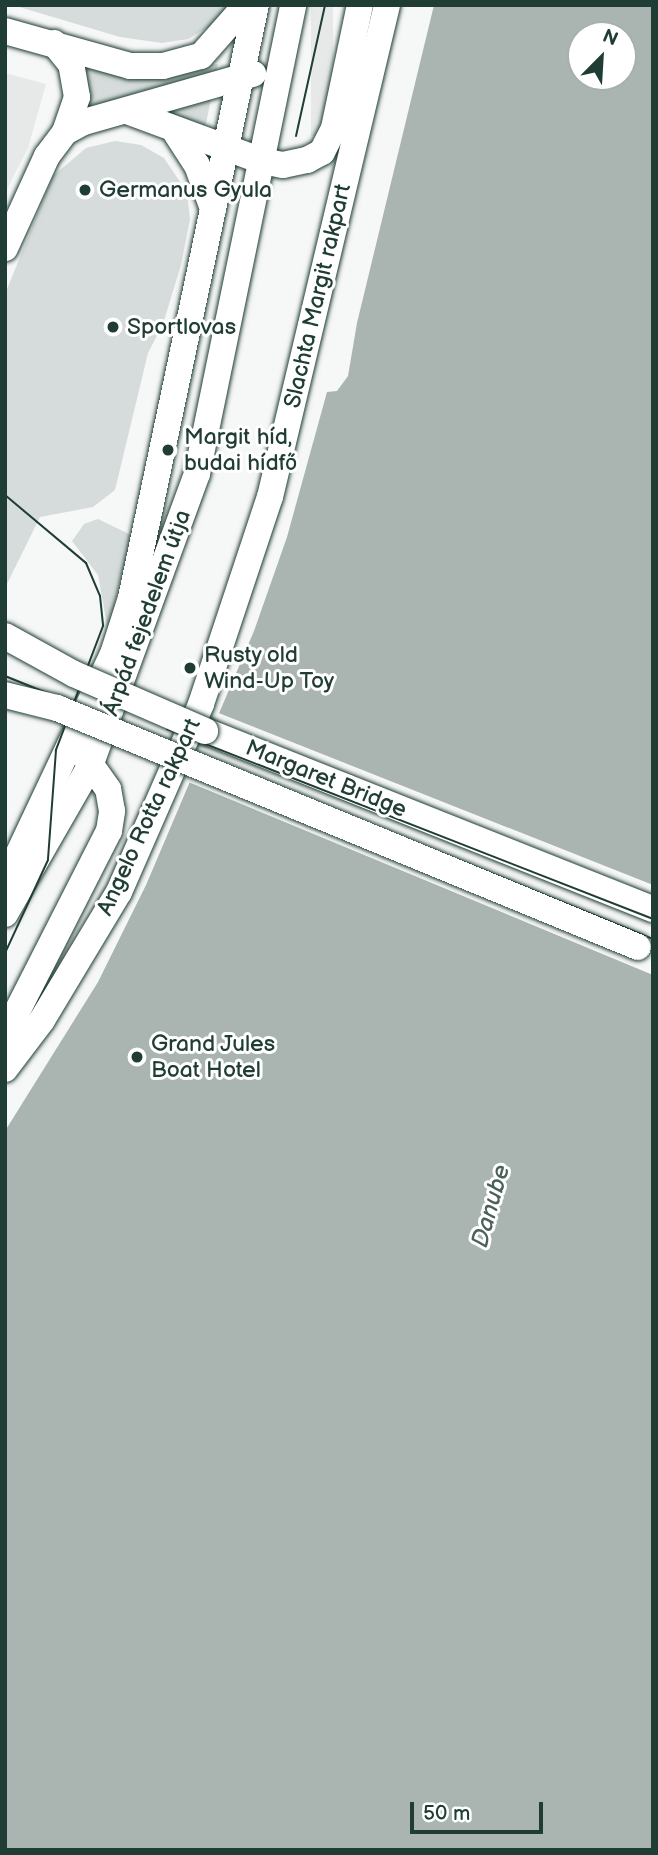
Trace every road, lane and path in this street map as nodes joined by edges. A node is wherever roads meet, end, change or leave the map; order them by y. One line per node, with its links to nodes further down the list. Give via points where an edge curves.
1 (246, 5): 9 (main road)
2 (256, 5): 10 (main road, Árpád fejedelem útja)
3 (293, 5): 7 (main road, Árpád fejedelem útja)
4 (360, 5): 16 (main road, via 329,141 322,152 296,164)
5 (387, 5): 21 (main road, Slachta Margit rakpart, via 270,497)
6 (5, 31): 8 (main road)
7 (287, 31): 10 (main road); 12 (main road, Árpád fejedelem útja)
8 (54, 43): 9 (main road, via 130,66 163,66); 13 (main road, via 71,64 76,79 77,97)
9 (201, 56): 10 (main road)
10 (248, 72): 11 (main road); 12 (main road); 15 (main road, Árpád fejedelem útja)
11 (127, 111): 13 (main road); 14 (main road)
12 (271, 116): 16 (main road, Árpád fejedelem útja)
13 (65, 132): 18 (main road, via 47,156)
14 (176, 133): 15 (main road); 17 (main road, via 197,165)
15 (226, 149): 16 (main road); 17 (main road, Árpád fejedelem útja)
16 (262, 161): 23 (main road, Árpád fejedelem útja, via 197,474)
17 (214, 210): 22 (main road, Árpád fejedelem útja, via 131,598 113,654)
18 (5, 248)
19 (5, 636): 27 (main road, Margaret Bridge, bridge, via 74,674 167,716)
20 (5, 695): 29 (main road, Margaret Bridge, bridge, via 57,708)
21 (201, 704): 31 (main road, Angelo Rotta rakpart, via 119,892 42,1020)
22 (74, 739): 23 (main road); 24 (main road, Árpád fejedelem útja)
23 (90, 766): 28 (main road, Árpád fejedelem útja); 30 (main road, via 108,789 113,811 109,831)
24 (44, 800): 25 (main road); 26 (main road)
25 (5, 849)
26 (5, 882)
27 (653, 909)
28 (5, 914)
29 (653, 953)
30 (5, 1035)
31 (5, 1069)

